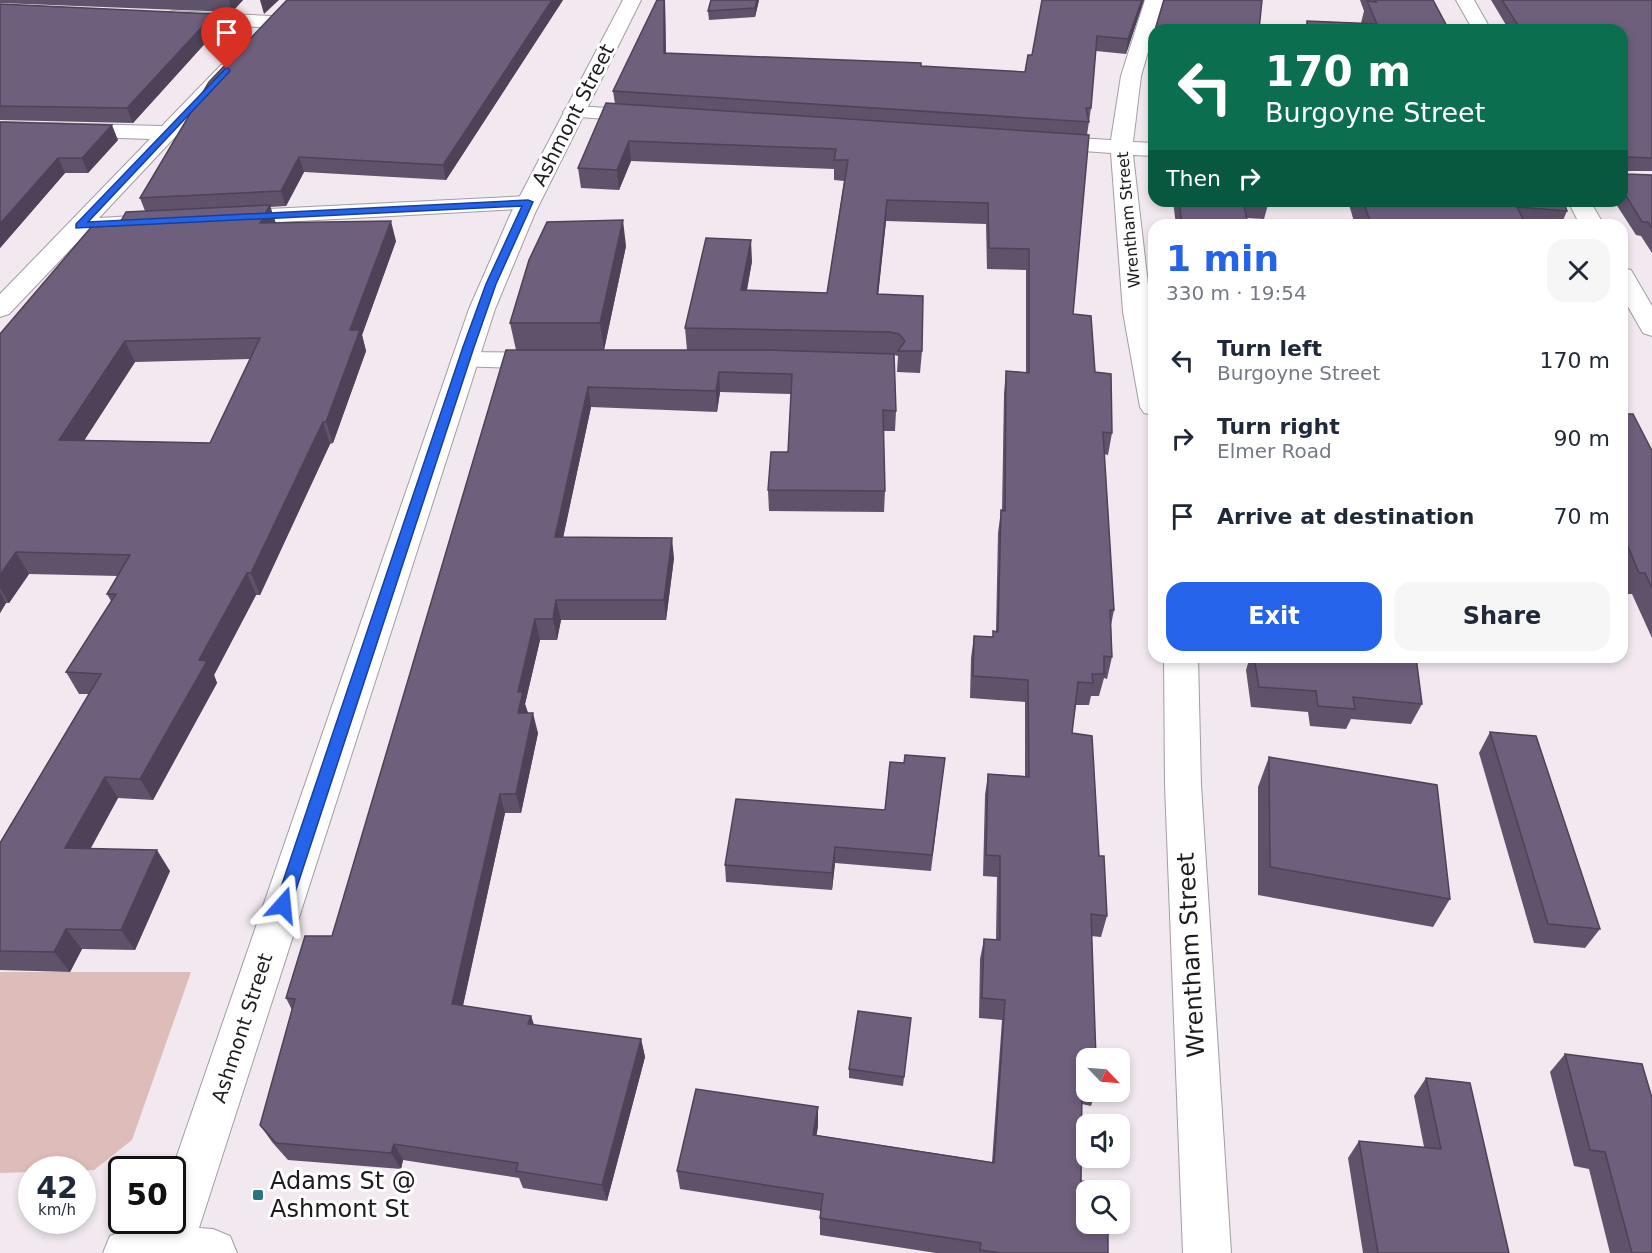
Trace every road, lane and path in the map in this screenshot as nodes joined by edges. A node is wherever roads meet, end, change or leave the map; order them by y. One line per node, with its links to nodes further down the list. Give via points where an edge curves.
1 (632, 0): 8 (street, Ashmont Street)
2 (1154, 0): 13 (street, Wrentham Street, via 1131,76)
3 (1465, 0): 5 (street)
4 (153, 17): 6 (street, via 278,14)
5 (1479, 24)
6 (256, 39)
7 (240, 56): 11 (street)
8 (573, 112): 9 (street); 15 (street, Ashmont Street)
9 (672, 118)
10 (0, 128): 11 (street)
11 (169, 133): 18 (street)
12 (1018, 141): 13 (street)
13 (1120, 148): 14 (street); 26 (street, Wrentham Street, via 1136,312)
14 (1148, 150)
15 (528, 202): 16 (street); 24 (street, Ashmont Street, via 491,284)
16 (207, 219)
17 (183, 220): 18 (street)
18 (80, 226): 20 (street)
19 (0, 280): 20 (street)
20 (26, 280): 22 (street)
21 (1628, 286): 23 (street)
22 (0, 309)
23 (1652, 328)
24 (464, 360): 25 (street); 28 (street, Ashmont Street)
25 (569, 361)
26 (1148, 375)
27 (1181, 663): 29 (street, Wrentham Street, via 1183,785)
28 (169, 1252)
29 (1207, 1253)

